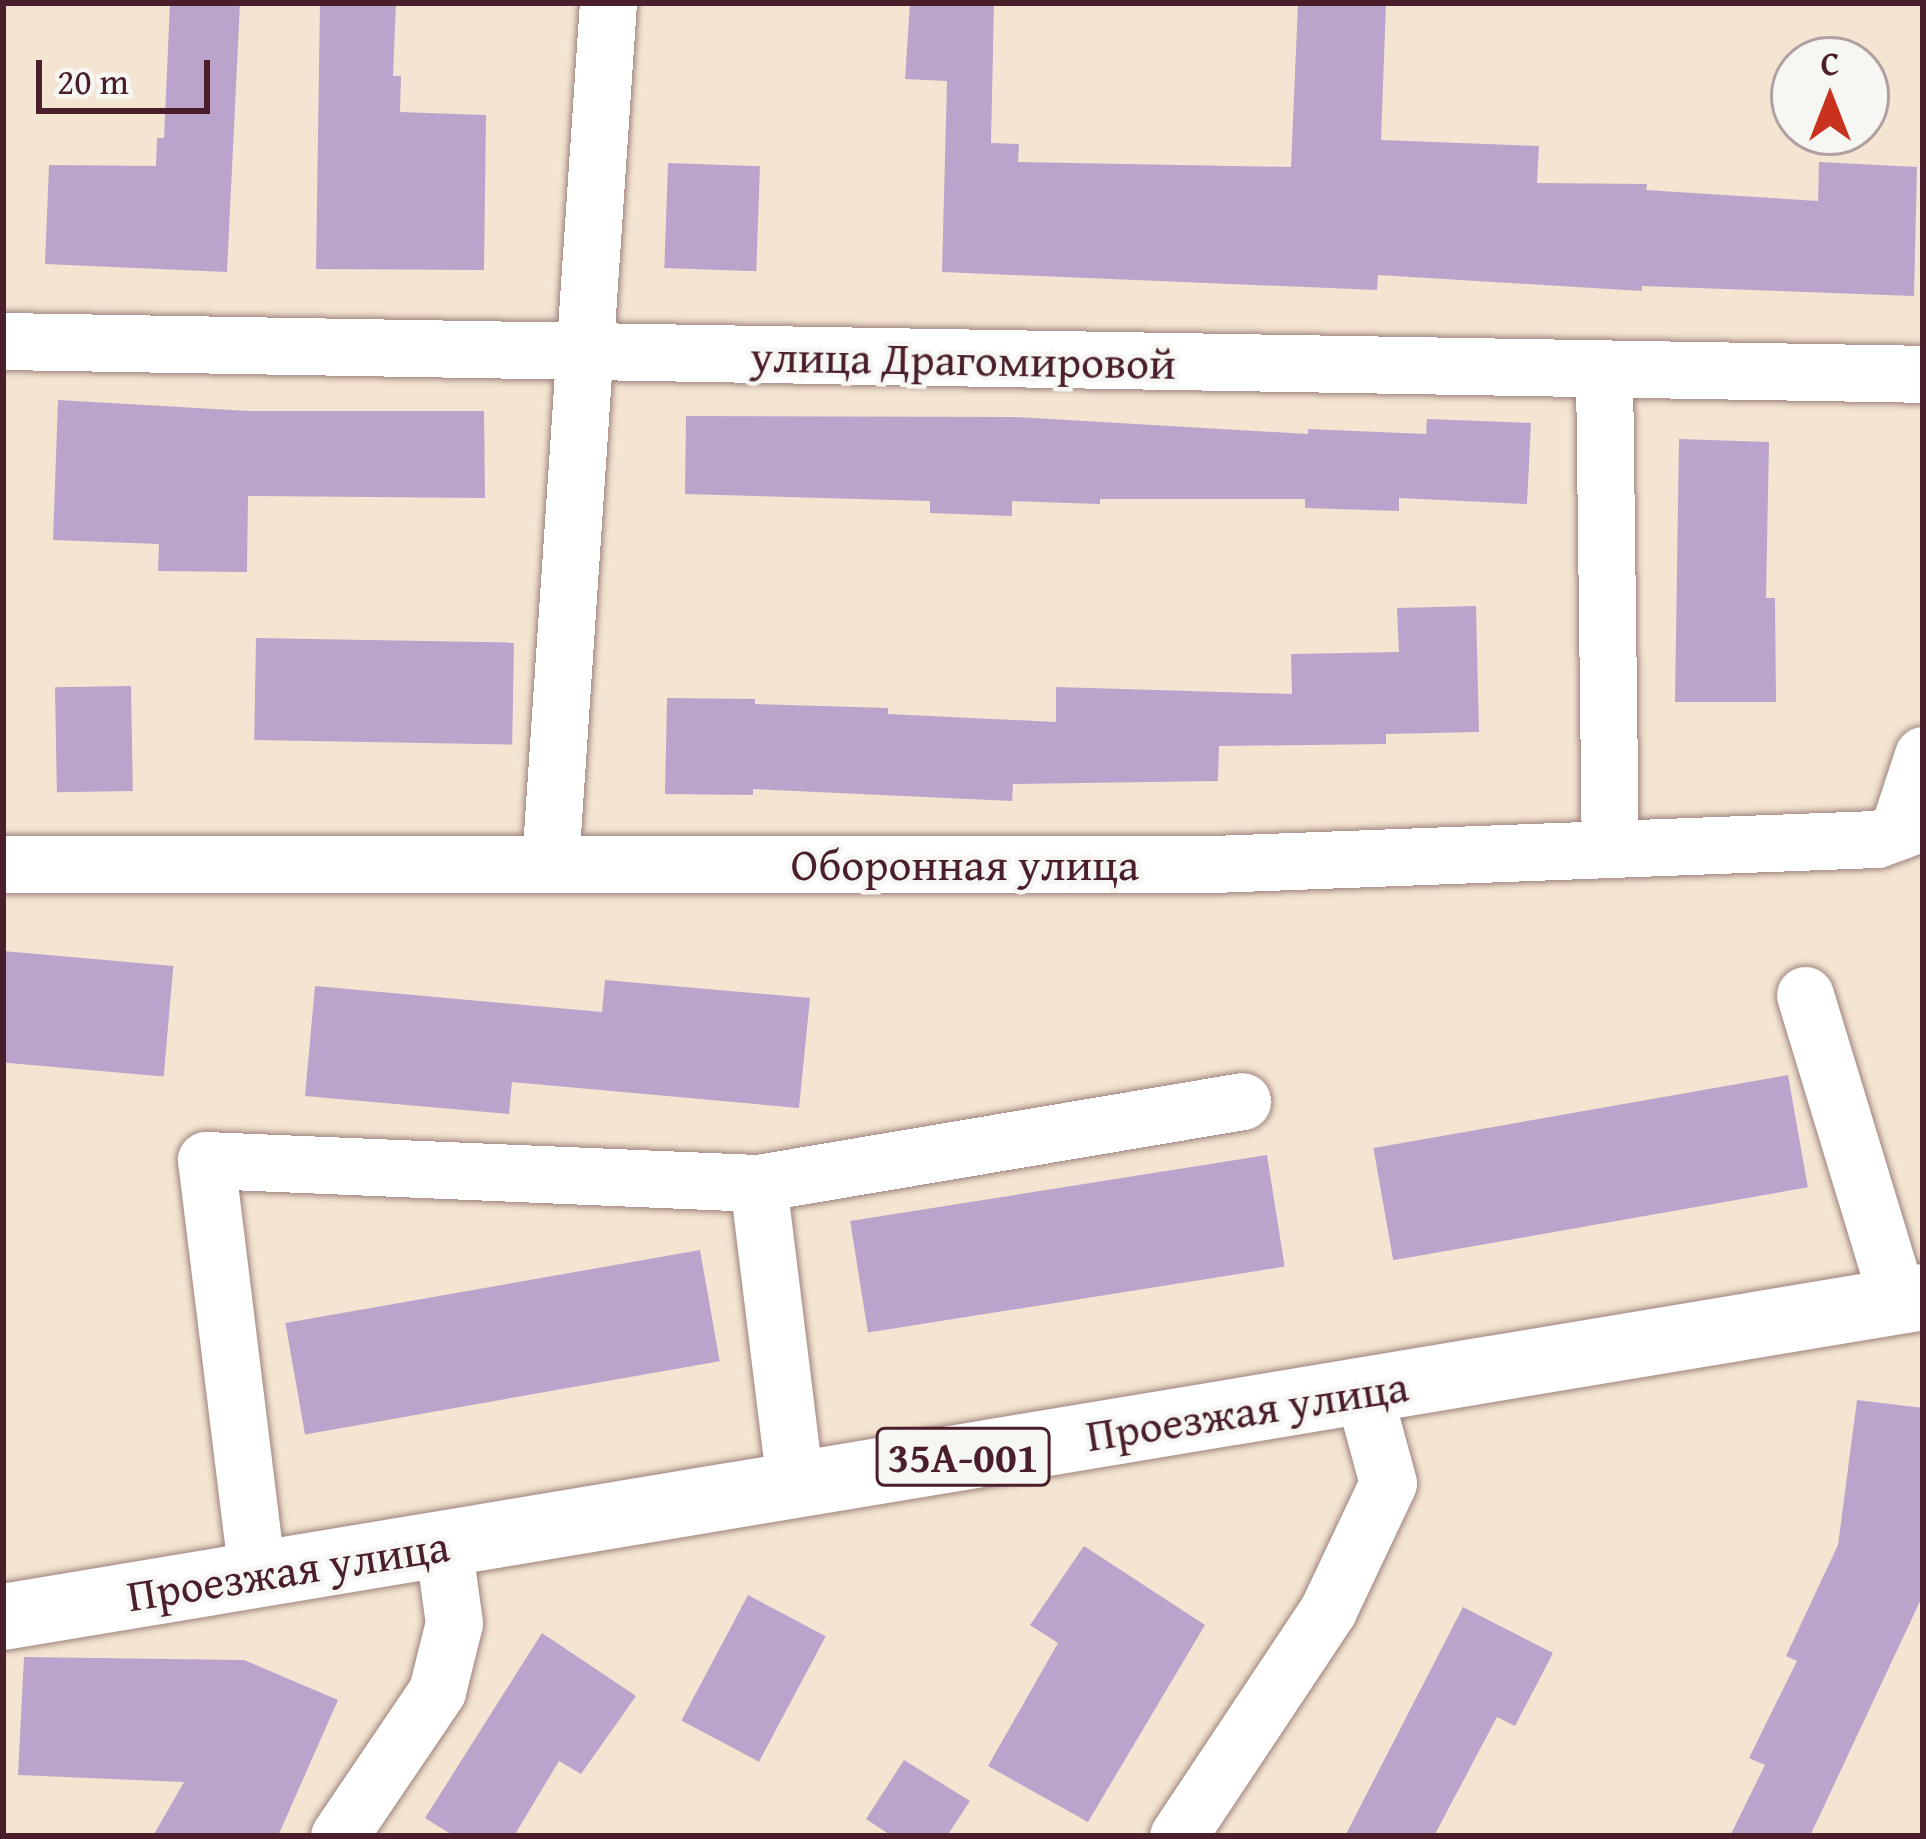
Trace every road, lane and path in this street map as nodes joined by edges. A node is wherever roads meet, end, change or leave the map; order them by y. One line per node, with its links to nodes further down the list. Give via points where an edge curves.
1 (608, 3): 3 (street)
2 (3, 341): 3 (street, улица Драгомировой)
3 (587, 354): 4 (street, улица Драгомировой); 10 (street)
4 (1604, 369): 5 (street, улица Драгомировой); 8 (street)
5 (1923, 374)
6 (1923, 755): 7 (street)
7 (1910, 827): 8 (street, Оборонная улица, via 1877,838)
8 (1610, 848): 10 (street, Оборонная улица, via 1213,864)
9 (3, 864): 10 (street, Оборонная улица)
10 (550, 864)
11 (1805, 994): 14 (street)
12 (1242, 1101): 13 (street)
13 (758, 1183): 16 (street); 18 (street, via 206,1160)
14 (1910, 1299): 15 (highway, Проезжая улица / 35А-001)
15 (1363, 1391): 16 (highway, Проезжая улица / 35А-001); 21 (street, via 1388,1483 1328,1610)
16 (795, 1485): 17 (highway, Проезжая улица / 35А-001)
17 (443, 1544): 18 (highway, Проезжая улица / 35А-001); 20 (street, via 454,1623 437,1691)
18 (257, 1575): 19 (highway, Проезжая улица / 35А-001)
19 (3, 1617)
20 (338, 1836)
21 (1178, 1836)

